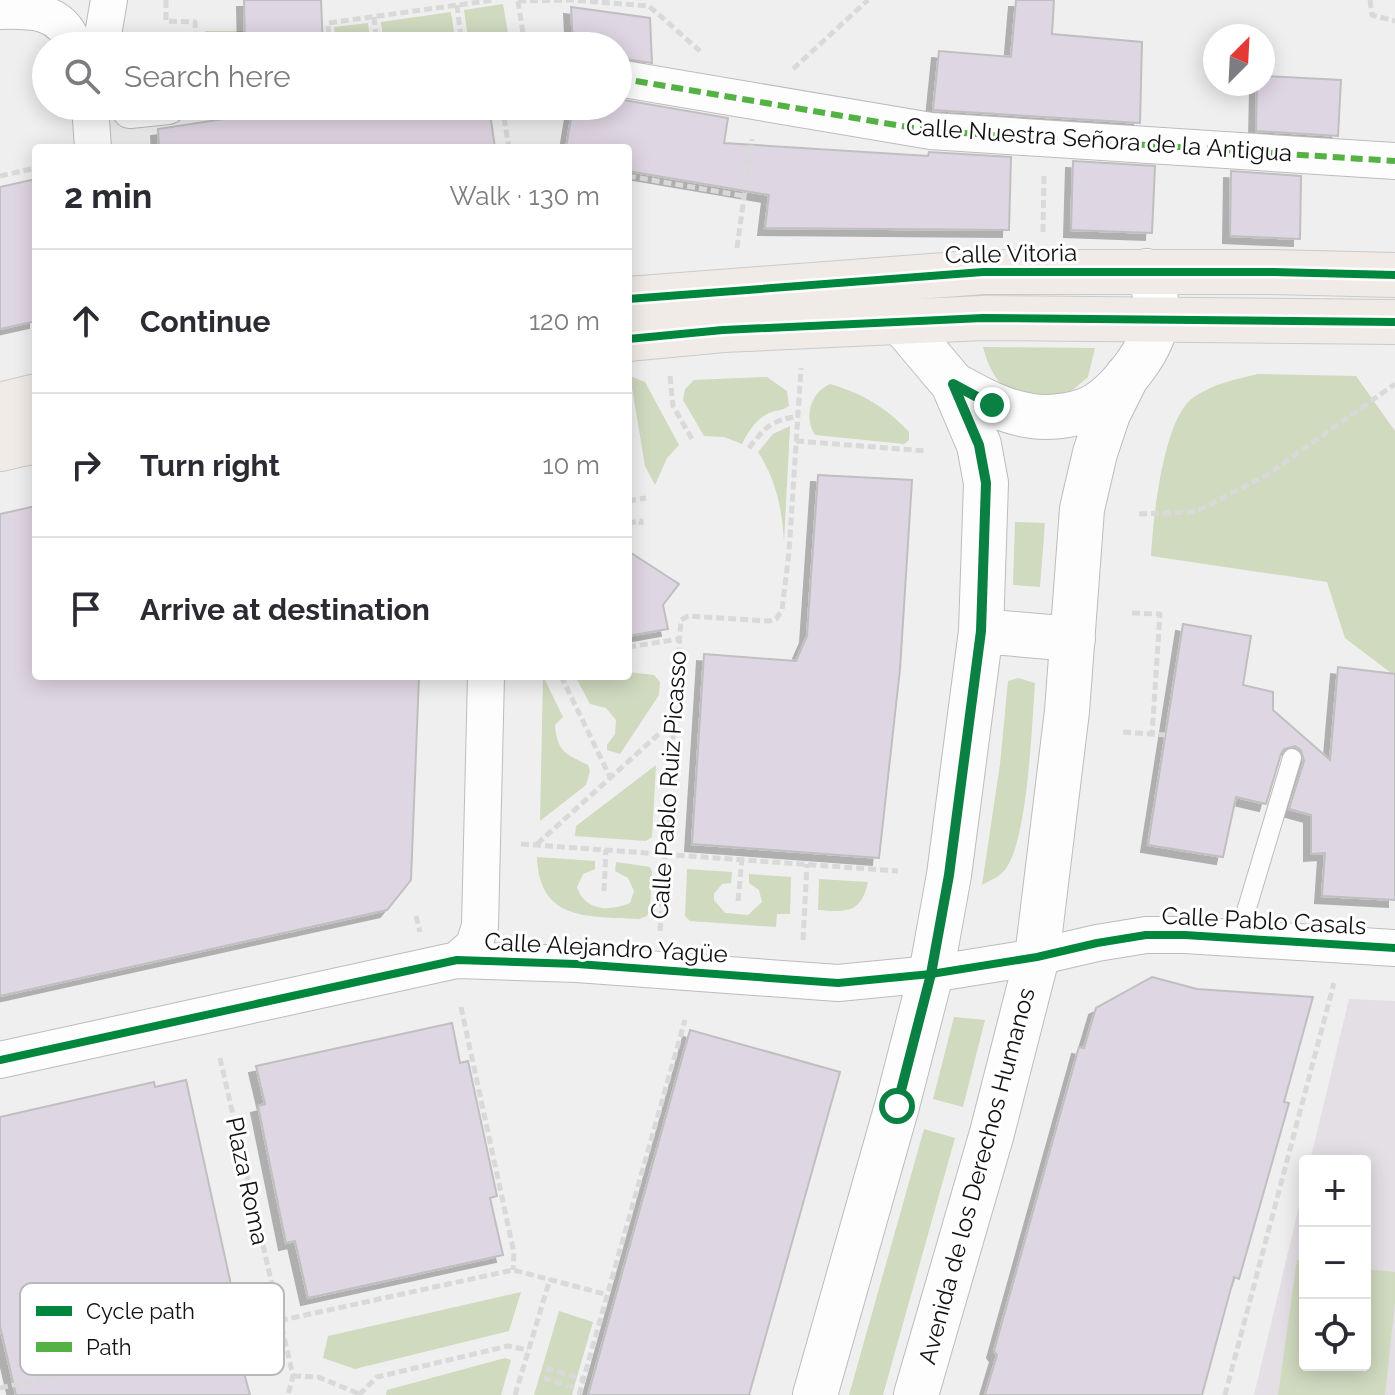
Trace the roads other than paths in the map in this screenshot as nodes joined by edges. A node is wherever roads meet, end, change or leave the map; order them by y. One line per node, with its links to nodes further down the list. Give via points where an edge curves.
1 (109, 0): 4 (street)
2 (0, 11): 3 (street, via 46,13)
3 (66, 32)
4 (103, 32)
5 (632, 80): 8 (street, Calle Nuestra Señora de la Antigua, via 931,131)
6 (91, 120): 7 (street)
7 (93, 144)
8 (1395, 161)
9 (1147, 271): 10 (highway, Calle Vitoria); 11 (highway, Calle Vitoria, via 983,272); 12 (street)
10 (1395, 275)
11 (632, 299)
12 (1157, 319): 13 (highway); 14 (highway); 16 (street, Avenida de los Derechos Humanos, via 1141,359)
13 (900, 321): 15 (highway); 17 (street, Avenida de los Derechos Humanos)
14 (1395, 322)
15 (632, 339)
16 (1127, 376): 17 (street, Avenida de los Derechos Humanos, via 1100,403 1082,412 1045,416 992,405); 23 (street, Avenida de los Derechos Humanos, via 1108,414 1082,509)
17 (953, 384): 22 (street, Avenida de los Derechos Humanos, via 979,445 986,483)
18 (32, 397): 19 (highway)
19 (0, 405)
20 (32, 442): 21 (highway)
21 (0, 449)
22 (981, 631): 23 (street); 30 (street, Avenida de los Derechos Humanos)
23 (1073, 639): 28 (street, Avenida de los Derechos Humanos)
24 (486, 680): 29 (street, via 480,926 474,945)
25 (1292, 758): 26 (lane)
26 (1238, 938): 27 (street, Calle Pablo Casals); 28 (street, Calle Pablo Casals, via 1146,935)
27 (1395, 948)
28 (1037, 957): 30 (street, Avenida de los Derechos Humanos); 33 (street, Avenida de los Derechos Humanos)
29 (457, 960): 30 (street, Calle Alejandro Yagüe, via 838,983); 31 (street, Calle Alejandro Yagüe)
30 (931, 974): 32 (street, Avenida de los Derechos Humanos)
31 (0, 1060)
32 (815, 1395)
33 (916, 1395)

